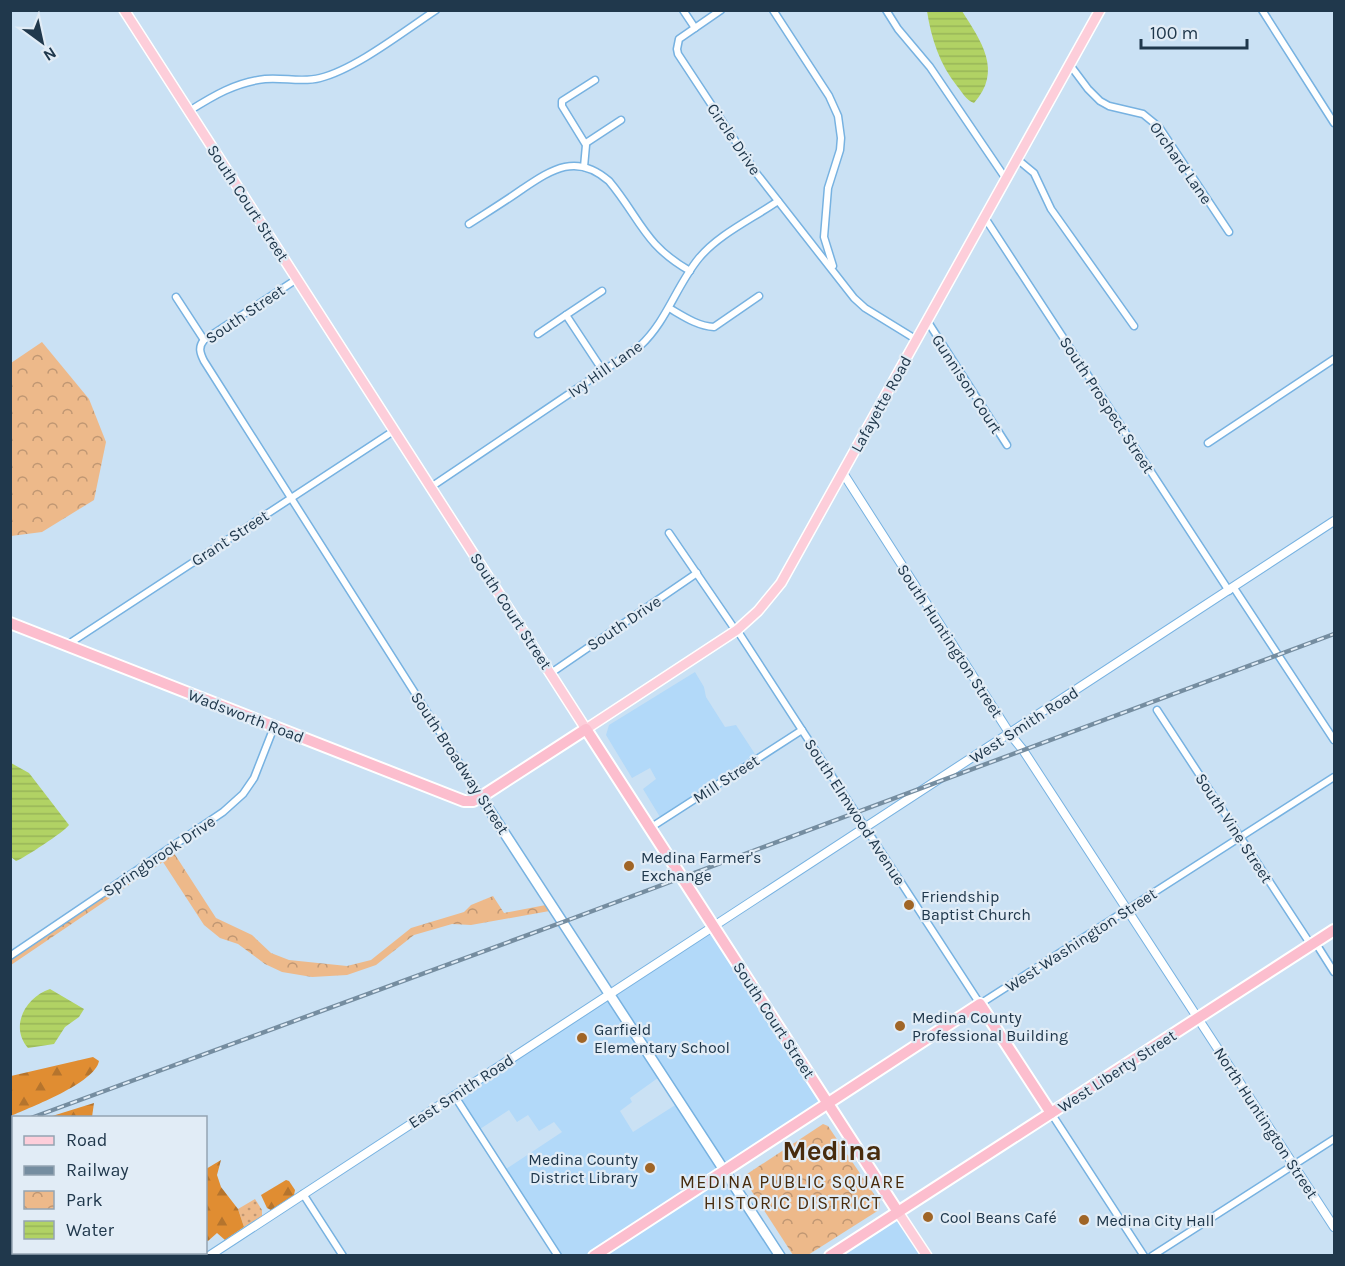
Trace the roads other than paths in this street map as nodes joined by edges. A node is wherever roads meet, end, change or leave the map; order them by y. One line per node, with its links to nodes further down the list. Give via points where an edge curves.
1 (124, 10): 12 (main road, South Court Street)
2 (436, 10): 12 (street, via 345,69 319,79 266,78 242,83)
3 (683, 10): 9 (street)
4 (721, 10): 9 (street, Circle Drive)
5 (773, 10): 24 (street, Circle Drive, via 838,116 840,150 828,188 824,237)
6 (886, 10): 18 (street, via 951,96)
7 (1100, 10): 10 (main road, Lafayette Road)
8 (1262, 10): 14 (street)
9 (695, 28): 19 (street, Circle Drive, via 679,39 678,54)
10 (1070, 65): 16 (main road, Lafayette Road); 22 (street, Orchard Lane, via 1100,101 1143,114 1159,127)
11 (595, 80): 15 (street, via 562,101)
12 (189, 111): 25 (main road, South Court Street)
13 (621, 120): 15 (street)
14 (1335, 123)
15 (586, 143): 17 (street)
16 (1017, 159): 18 (main road, Lafayette Road); 32 (street, via 1034,173 1051,209)
17 (584, 167): 21 (street, via 550,171); 23 (street, via 609,181 644,234 661,252)
18 (1006, 179): 20 (main road, Lafayette Road)
19 (778, 201): 23 (street, Ivy Hill Lane, via 713,244); 24 (street, Circle Drive)
20 (985, 218): 31 (main road, Lafayette Road); 48 (street, South Prospect Street)
21 (469, 224)
22 (1229, 232)
23 (690, 271): 29 (street, Ivy Hill Lane)
24 (835, 272): 35 (street, Circle Drive, via 865,308)
25 (297, 279): 34 (street, South Street); 39 (main road, South Court Street)
26 (602, 291): 30 (street)
27 (759, 296): 29 (street, via 714,327)
28 (176, 297): 34 (street)
29 (669, 308): 38 (street, Ivy Hill Lane, via 649,337)
30 (566, 315): 33 (street); 38 (street)
31 (928, 322): 35 (main road, Lafayette Road); 41 (street, Gunnison Court)
32 (1134, 326)
33 (538, 334)
34 (204, 340): 36 (street, South Street)
35 (917, 340): 42 (main road, Lafayette Road)
36 (200, 353): 44 (street, South Broadway Street)
37 (1335, 360): 40 (street)
38 (603, 371): 43 (street, Ivy Hill Lane)
39 (394, 430): 43 (main road, South Court Street); 44 (street, Grant Street)
40 (1208, 443)
41 (1007, 445)
42 (843, 473): 50 (main road, Lafayette Road, via 781,584); 57 (street, South Huntington Street)
43 (431, 487): 52 (main road, South Court Street)
44 (292, 498): 51 (street, Grant Street); 60 (street, South Broadway Street)
45 (1335, 521): 48 (street, West Smith Road)
46 (669, 533): 47 (street, South Elmwood Avenue)
47 (698, 573): 50 (street, South Elmwood Avenue); 52 (street, South Drive)
48 (1231, 590): 57 (street, West Smith Road); 58 (street, South Prospect Street)
49 (10, 623): 51 (highway, Wadsworth Road)
50 (737, 631): 55 (main road, Lafayette Road); 56 (street, South Elmwood Avenue)
51 (66, 646): 54 (highway, Wadsworth Road)
52 (551, 673): 55 (main road, South Court Street)
53 (1157, 710): 63 (street, South Vine Street)
54 (274, 727): 60 (highway, Wadsworth Road, via 464,801); 68 (street, Springbrook Drive, via 254,778 230,806)
55 (586, 729): 60 (highway); 61 (highway, South Court Street)
56 (802, 730): 61 (street, Mill Street); 62 (street, South Elmwood Avenue)
57 (1010, 734): 62 (street, West Smith Road); 64 (street, South Huntington Street)
58 (1335, 740)
59 (1335, 777): 63 (street, West Washington Street)
60 (481, 797): 70 (main road, South Broadway Street)
61 (650, 828): 65 (highway, South Court Street)
62 (865, 828): 65 (street, West Smith Road); 71 (street, South Elmwood Avenue)
63 (1240, 837): 64 (street, West Washington Street); 67 (street, South Vine Street)
64 (1127, 910): 71 (street, West Washington Street); 72 (street, South Huntington Street)
65 (713, 927): 70 (street, East Smith Road); 74 (highway, South Court Street)
66 (1335, 930): 67 (highway, West Liberty Street)
67 (1313, 944): 69 (street, South Vine Street); 72 (highway, West Liberty Street)
68 (10, 956)
69 (1335, 972)
70 (610, 994): 73 (street, East Smith Road); 78 (main road, South Broadway Street)
71 (980, 1004): 74 (highway, West Washington Street); 75 (highway, South Elmwood Avenue)
72 (1198, 1018): 75 (highway, West Liberty Street); 77 (street, North Huntington Street)
73 (454, 1095): 79 (street, East Smith Road); 84 (street)
74 (828, 1103): 78 (highway, West Washington Street); 80 (highway, South Court Street)
75 (1051, 1113): 80 (highway, West Liberty Street); 89 (street)
76 (1335, 1139): 77 (street)
77 (1293, 1165): 81 (street, North Huntington Street); 90 (street)
78 (724, 1170): 85 (highway, West Washington Street); 86 (main road, South Broadway Street)
79 (303, 1194): 82 (street, East Smith Road); 83 (street)
80 (898, 1212): 87 (highway, West Liberty Street); 88 (main road)
81 (1335, 1227)
82 (209, 1256)
83 (343, 1256)
84 (558, 1256)
85 (594, 1256)
86 (780, 1256)
87 (830, 1256)
88 (927, 1256)
89 (1144, 1256)
90 (1152, 1256)

